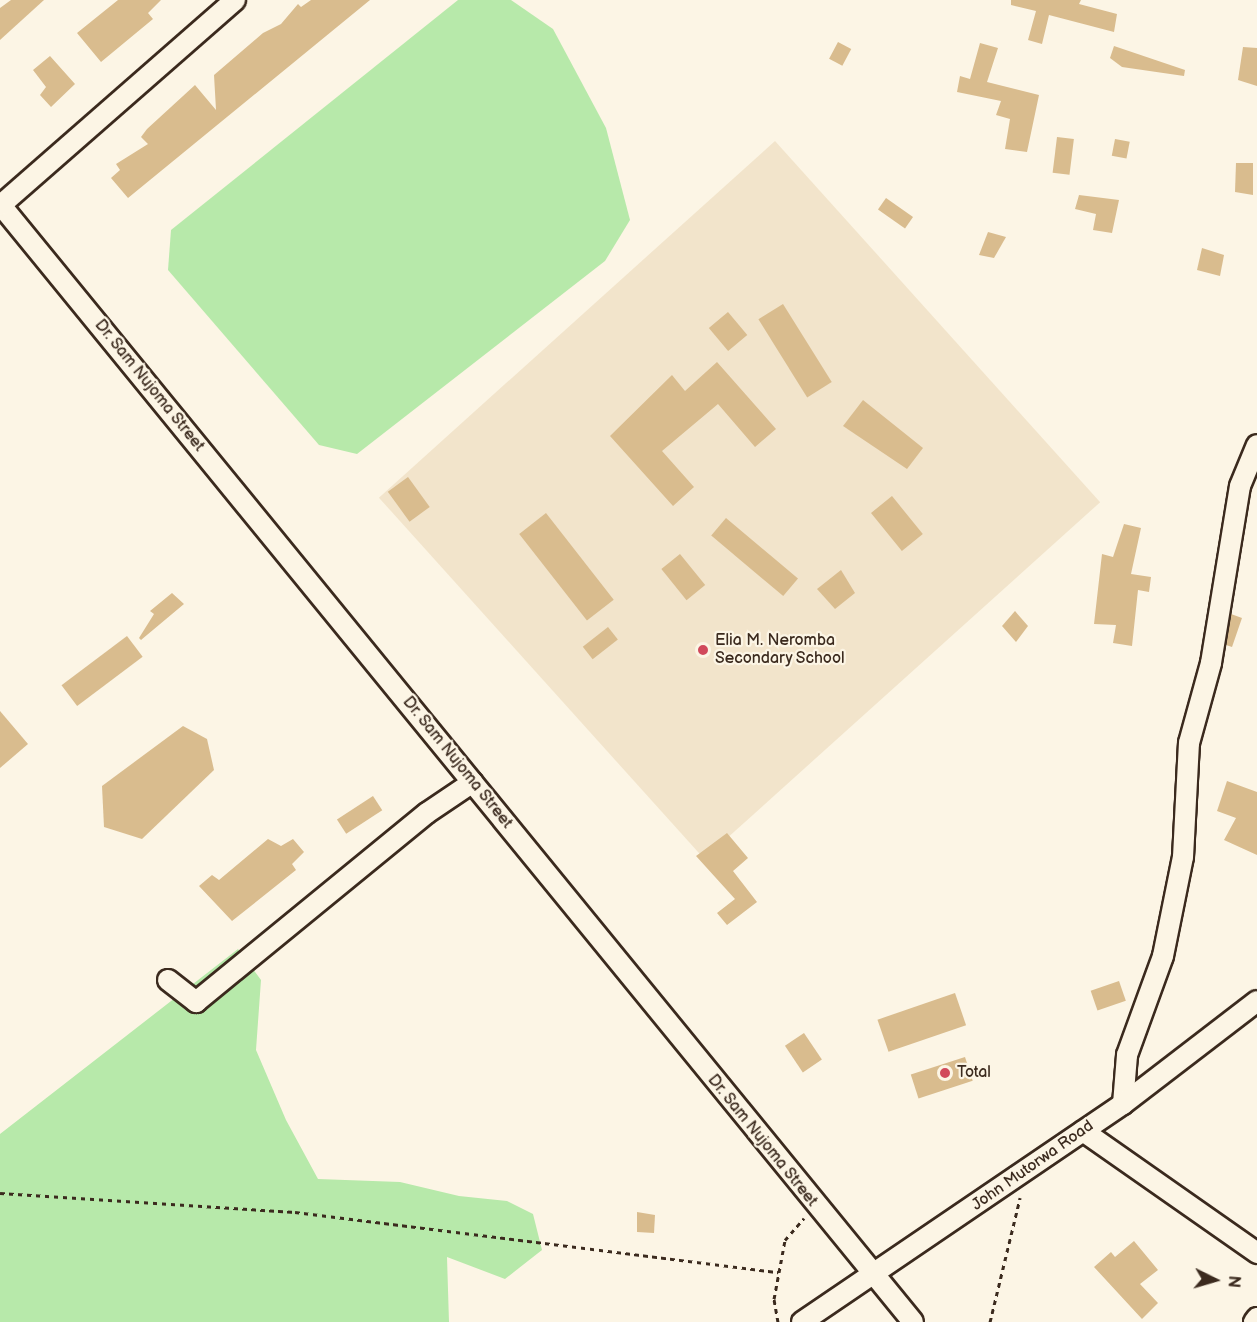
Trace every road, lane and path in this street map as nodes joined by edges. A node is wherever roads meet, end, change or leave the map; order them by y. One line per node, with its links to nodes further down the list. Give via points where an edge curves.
1 (236, 0): 2 (street)
2 (1, 204): 4 (street, Dr. Sam Nujoma Street)
3 (1257, 445): 7 (street, via 1240,486 1211,663 1189,743 1183,857 1165,945 1126,1055)
4 (473, 782): 5 (street, via 427,813 196,1002); 11 (street, Dr. Sam Nujoma Street)
5 (168, 980)
6 (1257, 1001): 7 (street, John Mutorwa Road)
7 (1123, 1104): 8 (street, John Mutorwa Road)
8 (1083, 1131): 12 (street); 14 (street, John Mutorwa Road)
9 (0, 1193): 13 (path, via 295,1212)
10 (1022, 1193): 19 (path)
11 (818, 1209): 13 (path, via 796,1223 785,1240); 14 (street, Dr. Sam Nujoma Street)
12 (1257, 1253)
13 (778, 1272): 16 (path, via 774,1299)
14 (872, 1275): 17 (street, John Mutorwa Road); 18 (street, Dr. Sam Nujoma Street)
15 (1257, 1318): 20 (street)
16 (778, 1322)
17 (802, 1322)
18 (913, 1322)
19 (990, 1322)
20 (1254, 1322)

